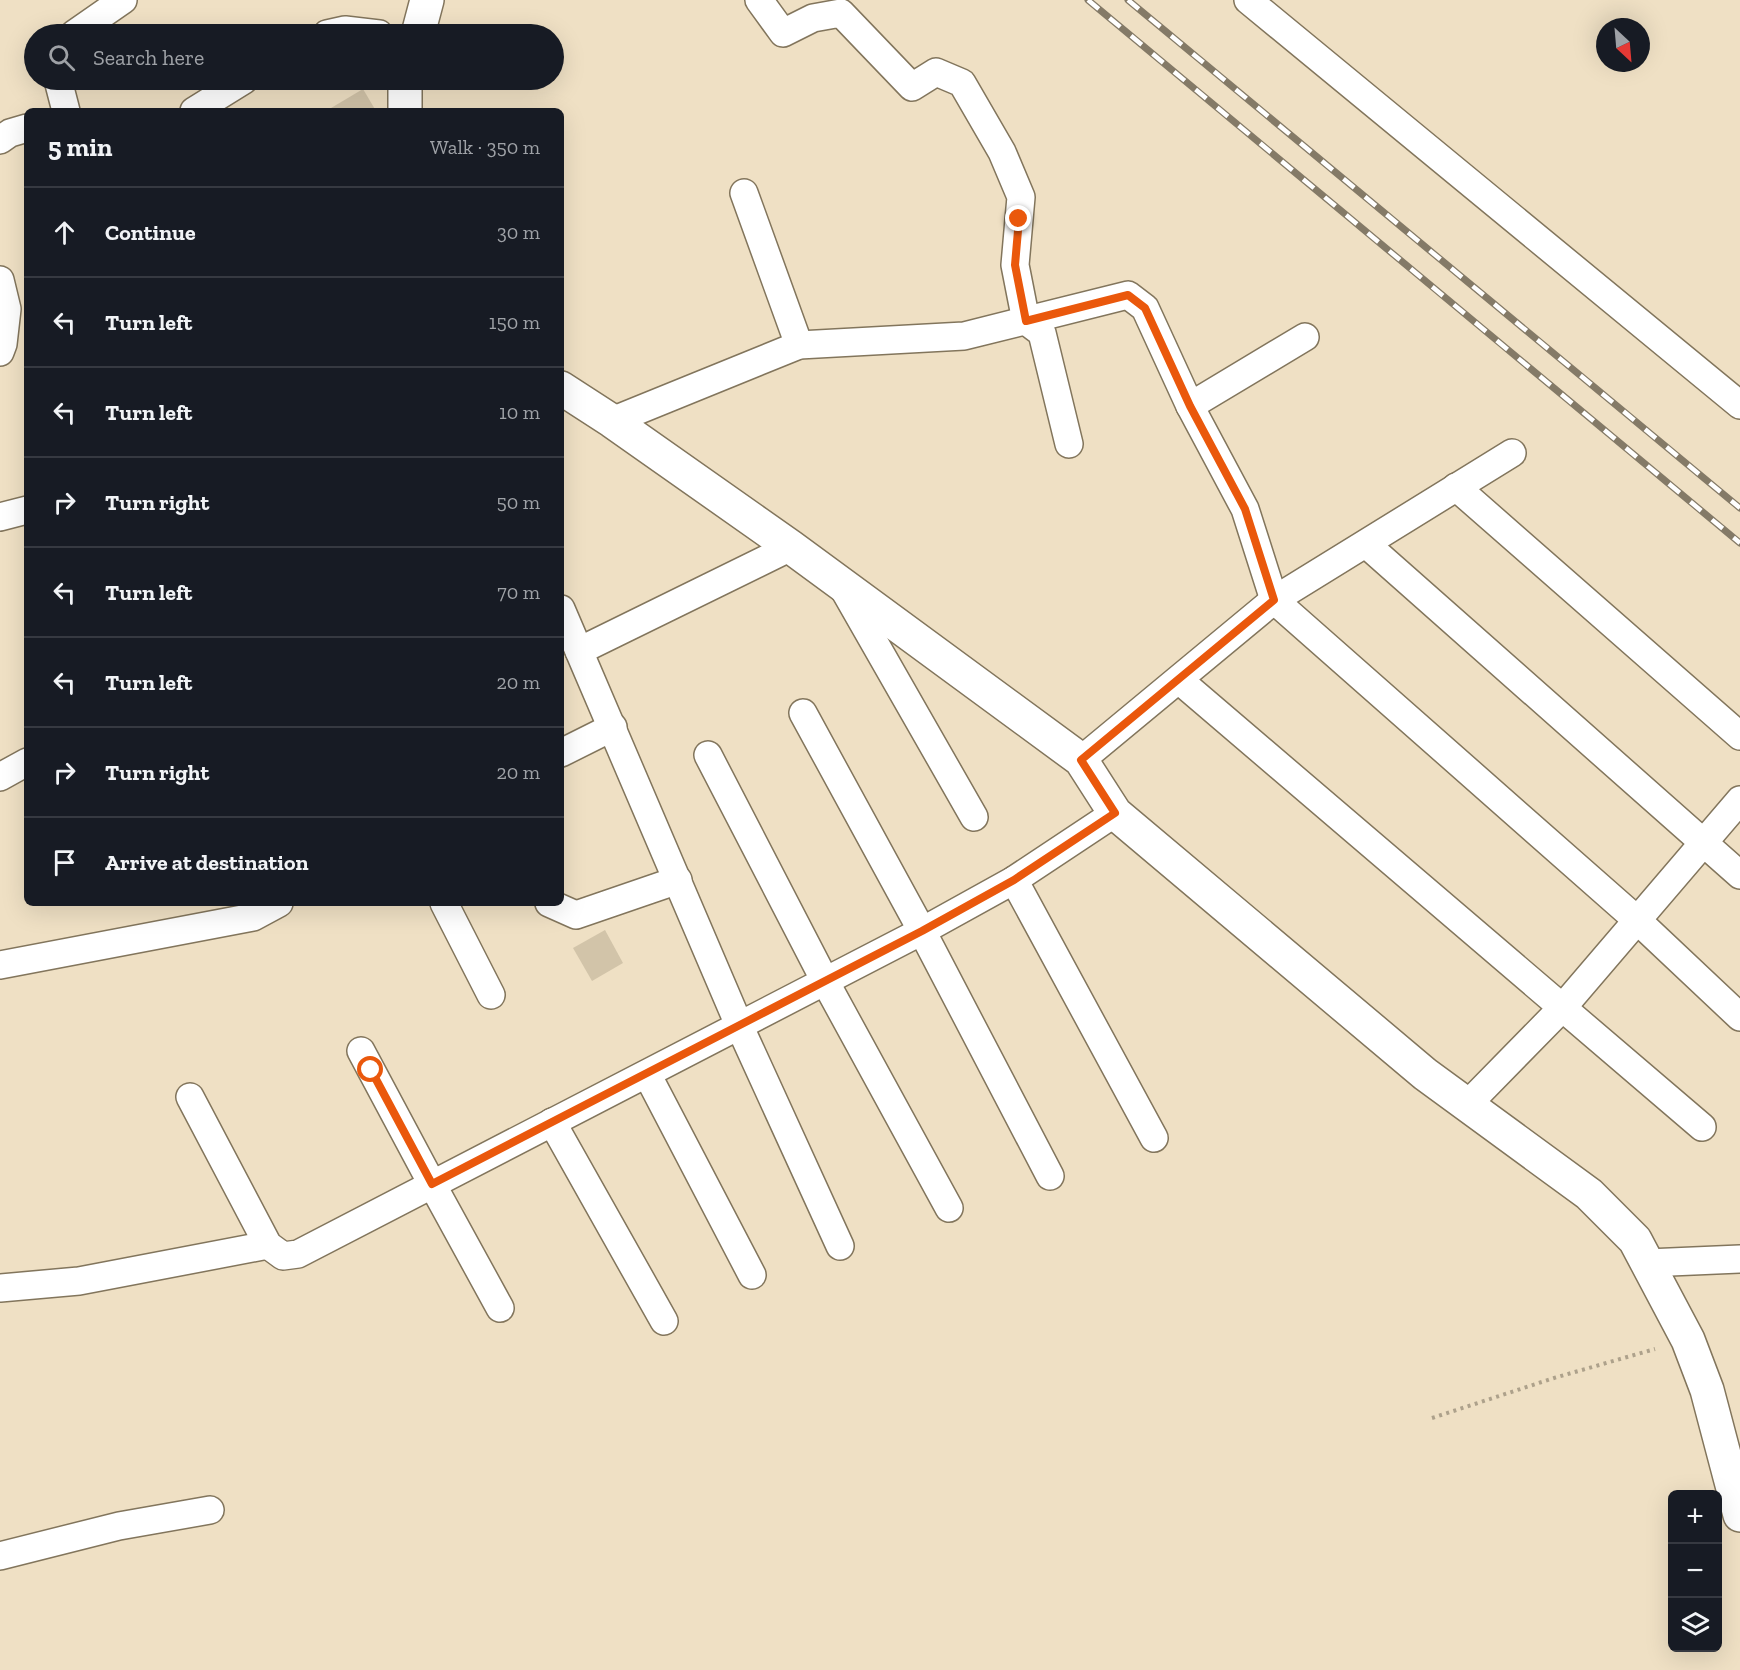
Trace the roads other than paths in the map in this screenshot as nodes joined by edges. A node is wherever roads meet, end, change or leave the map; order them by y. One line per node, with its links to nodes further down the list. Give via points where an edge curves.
1 (123, 0): 5 (street)
2 (427, 0): 6 (street)
3 (759, 0): 15 (street, via 783,33 813,18 841,13 912,87 936,72 962,83 1002,152 1020,197 1015,265)
4 (1248, 0): 20 (street)
5 (88, 24)
6 (421, 24)
7 (61, 90): 9 (street)
8 (228, 90): 10 (street)
9 (65, 108)
10 (199, 108)
11 (24, 129): 12 (street)
12 (0, 140)
13 (744, 193): 17 (street)
14 (0, 280): 18 (street, via 7,309)
15 (1026, 321): 17 (street, via 964,336); 21 (street, via 1128,295 1145,308); 23 (street, via 1042,333)
16 (1305, 337): 21 (street)
17 (799, 345): 22 (street)
18 (0, 352)
19 (564, 390): 22 (street)
20 (1740, 405)
21 (1190, 406): 31 (street, via 1245,509)
22 (612, 421): 29 (street)
23 (1068, 444)
24 (1512, 453): 25 (street)
25 (1456, 487): 28 (street); 37 (street)
26 (24, 511): 27 (street)
27 (0, 517)
28 (1366, 544): 31 (street); 46 (street)
29 (791, 547): 30 (street); 33 (street)
30 (841, 583): 40 (street); 45 (street)
31 (1274, 600): 34 (street); 53 (street)
32 (564, 616): 33 (street)
33 (579, 651): 36 (street)
34 (1179, 680): 40 (street); 58 (street)
35 (803, 713): 54 (street)
36 (613, 727): 38 (street); 48 (street)
37 (1740, 736)
38 (564, 752)
39 (708, 754): 56 (street)
40 (1081, 760): 44 (street)
41 (24, 764): 42 (street)
42 (0, 777)
43 (1740, 800): 46 (street)
44 (1115, 813): 49 (street); 64 (street)
45 (974, 817)
46 (1703, 843): 47 (street); 53 (street)
47 (1740, 875)
48 (678, 880): 52 (street, via 576,915); 60 (street)
49 (1014, 880): 54 (street); 67 (street)
50 (273, 906): 55 (street, via 253,917)
51 (446, 906): 57 (street)
52 (556, 906)
53 (1637, 920): 58 (street); 59 (street)
54 (922, 931): 56 (street); 68 (street)
55 (0, 965)
56 (826, 982): 60 (street); 70 (street)
57 (491, 995)
58 (1563, 1007): 64 (street); 66 (street)
59 (1740, 1017)
60 (739, 1025): 62 (street); 72 (street)
61 (361, 1051): 69 (street)
62 (647, 1074): 65 (street); 75 (street)
63 (190, 1097): 71 (street)
64 (1467, 1105): 74 (street, via 1589,1194 1635,1240)
65 (552, 1122): 69 (street); 78 (street)
66 (1702, 1127)
67 (1154, 1138)
68 (1050, 1176)
69 (432, 1184): 71 (street, via 298,1254 283,1256); 77 (street)
70 (949, 1208)
71 (268, 1245): 76 (street, via 79,1281)
72 (840, 1246)
73 (1740, 1259): 74 (street)
74 (1647, 1263): 80 (street, via 1688,1340 1707,1390)
75 (752, 1275)
76 (0, 1288)
77 (501, 1308)
78 (664, 1321)
79 (210, 1510): 81 (street, via 119,1526)
80 (1740, 1515)
81 (0, 1556)

